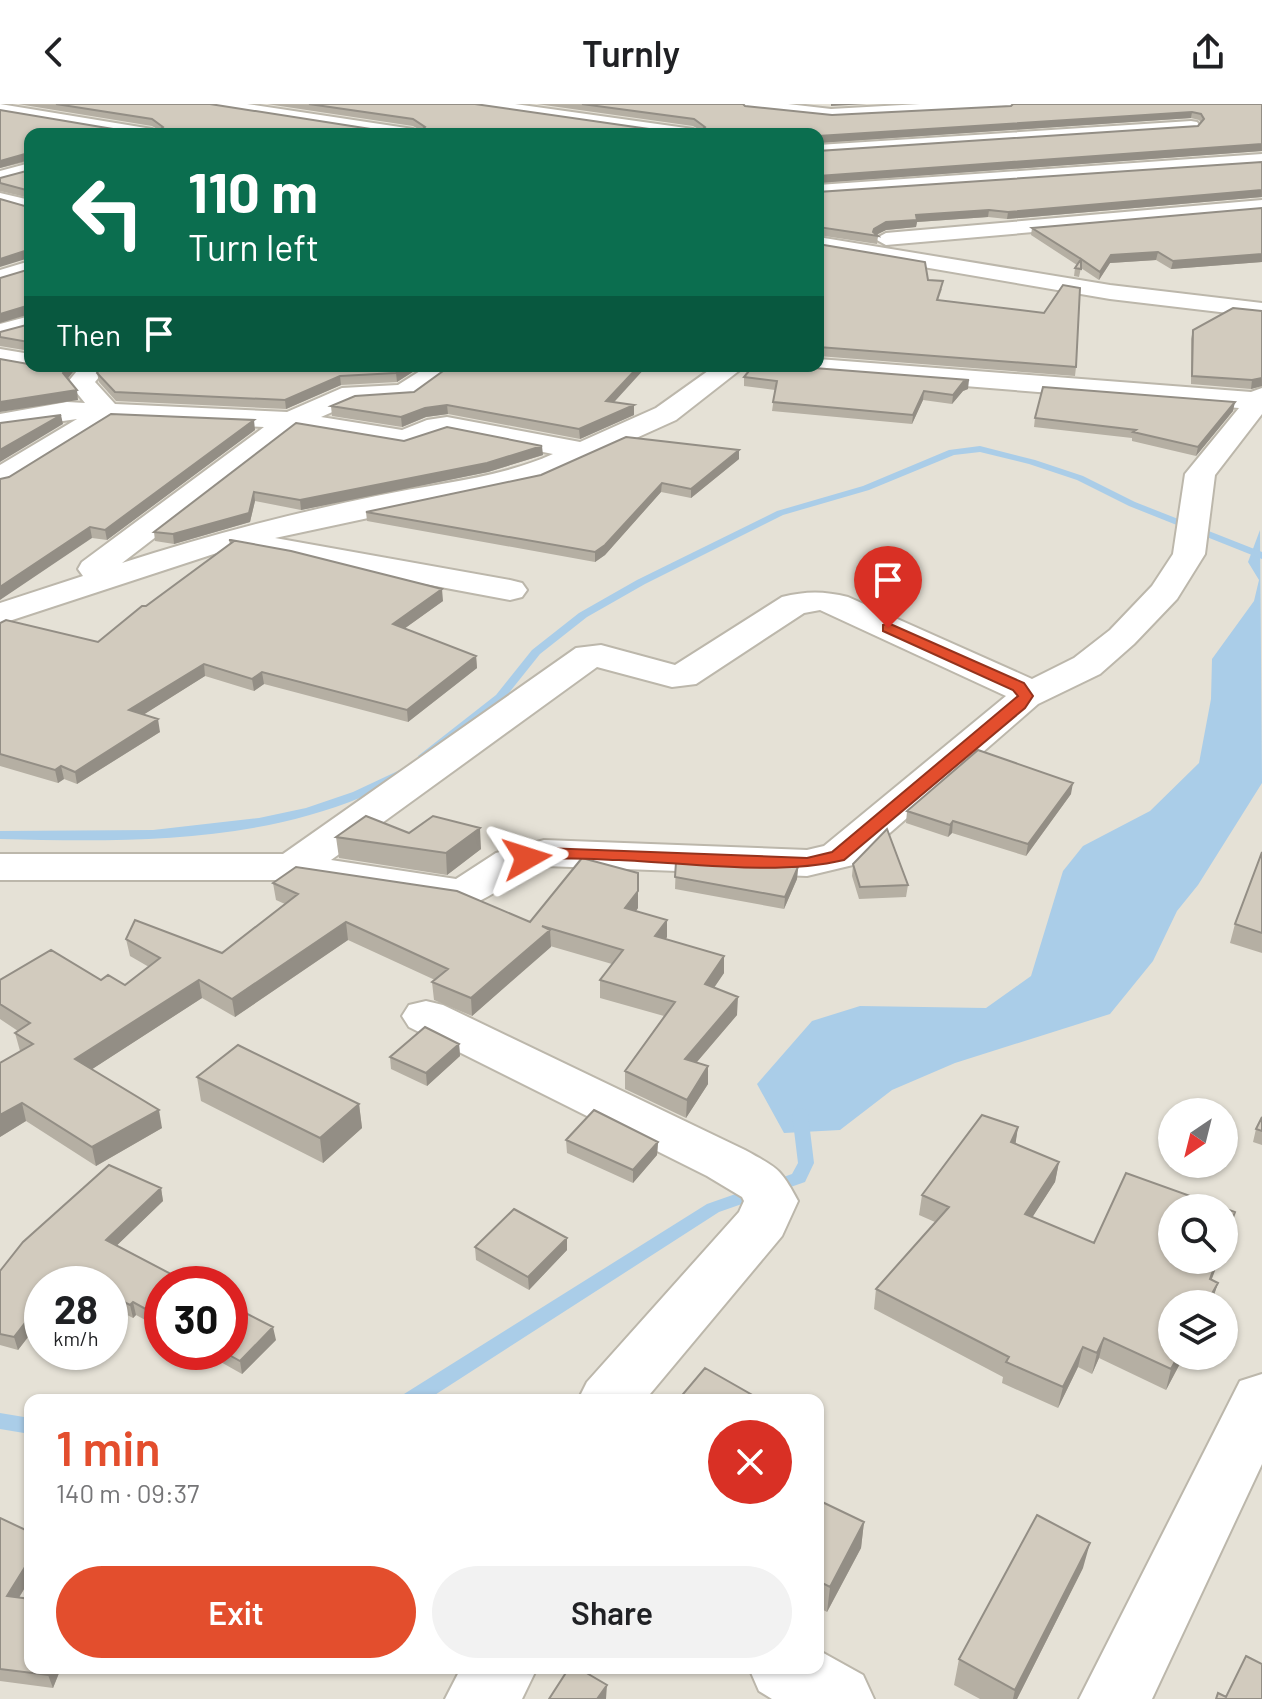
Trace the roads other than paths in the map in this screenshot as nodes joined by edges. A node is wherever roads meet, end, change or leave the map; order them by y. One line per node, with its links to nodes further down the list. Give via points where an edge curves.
1 (479, 104): 15 (street)
2 (1010, 104): 4 (street, via 831,114)
3 (241, 106): 6 (street); 14 (street)
4 (771, 106): 7 (street)
5 (0, 108): 9 (street)
6 (209, 110)
7 (744, 111)
8 (1163, 113): 17 (street, via 1198,129)
9 (67, 119): 11 (street); 12 (street)
10 (175, 124): 13 (street)
11 (31, 128)
12 (119, 128)
13 (163, 128)
14 (376, 128)
15 (650, 128)
16 (1234, 146): 18 (street)
17 (824, 150)
18 (1262, 160): 21 (street)
19 (24, 171): 20 (street)
20 (0, 177)
21 (824, 191)
22 (0, 199): 23 (street)
23 (24, 205)
24 (1262, 206): 26 (street, via 905,236)
25 (824, 244): 26 (street)
26 (852, 248): 32 (street)
27 (24, 270): 28 (street)
28 (0, 277)
29 (1216, 282): 32 (street)
30 (0, 283): 31 (street)
31 (24, 289)
32 (1110, 292): 33 (street)
33 (1262, 310)
34 (24, 325): 35 (street)
35 (0, 332)
36 (0, 357): 37 (street)
37 (24, 361)
38 (824, 367): 42 (street)
39 (83, 372): 43 (street, via 81,382)
40 (436, 372): 44 (street, via 404,393 351,394)
41 (724, 372): 46 (street, via 666,414)
42 (1260, 399): 52 (street, via 1200,474 1189,554 1165,592 1087,666)
43 (107, 412): 44 (street); 45 (street, via 67,410); 47 (street)
44 (291, 420): 46 (street, via 405,439 447,425); 50 (street)
45 (0, 422)
46 (581, 451): 48 (street, via 514,481 375,505)
47 (0, 478)
48 (228, 539): 49 (street); 50 (street)
49 (510, 590)
50 (57, 597): 51 (street)
51 (0, 614)
52 (1025, 696): 54 (street, via 860,839 838,856 822,860 544,853 511,862 464,893); 54 (street, via 1019,686 836,604 806,600 683,676 589,656)
53 (0, 867): 54 (street)
54 (293, 867)
55 (426, 1016): 56 (street, via 726,1163 762,1184 771,1201 763,1222)
56 (614, 1394)
57 (1262, 1399): 62 (street)
58 (498, 1674): 60 (street)
59 (794, 1674): 61 (street)
60 (481, 1699)
61 (838, 1699)
62 (1115, 1699)

